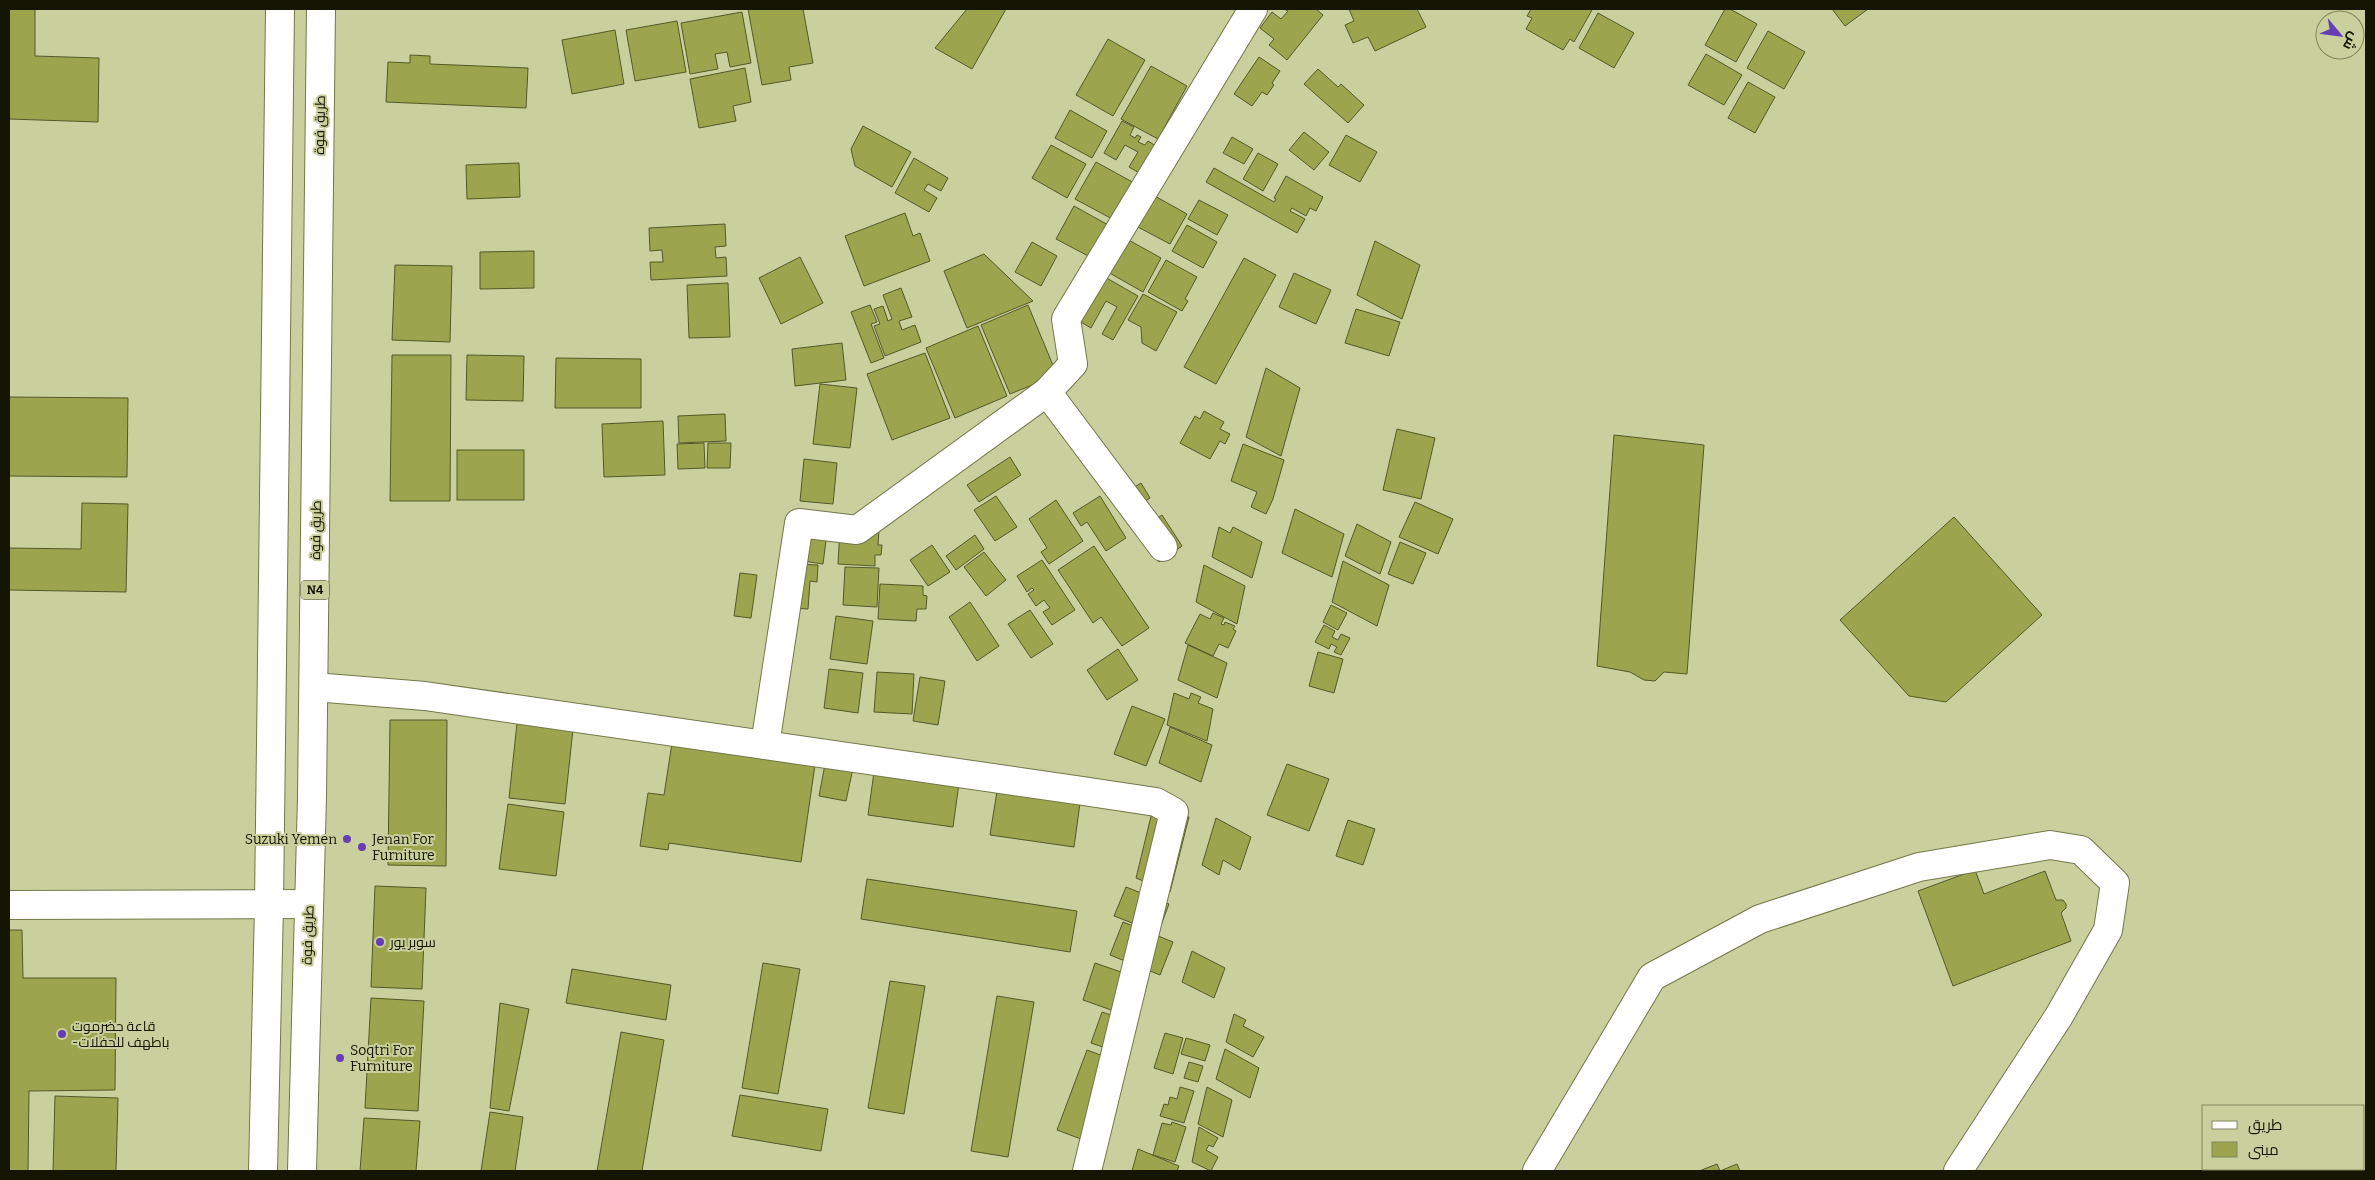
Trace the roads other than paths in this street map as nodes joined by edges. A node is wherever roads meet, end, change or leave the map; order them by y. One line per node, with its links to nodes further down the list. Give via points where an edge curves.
1 (280, 9): 10 (main road)
2 (321, 9): 6 (main road, طريق فوة / N4)
3 (1253, 9): 4 (main road, via 1066,319 1073,364)
4 (1047, 392): 5 (main road); 7 (main road, via 857,530 799,524)
5 (1163, 547)
6 (314, 687): 7 (main road, via 425,696); 8 (main road, طريق فوة / N4)
7 (765, 745): 13 (main road, via 1156,802 1174,812)
8 (309, 904): 10 (main road); 12 (main road, طريق فوة / N4)
9 (9, 905): 10 (main road)
10 (269, 905): 11 (main road)
11 (263, 1171)
12 (302, 1171)
13 (1087, 1171)
14 (1537, 1171): 15 (main road, via 1652,977 1760,919 1919,867 2050,845 2081,850 2114,883 2108,930 2059,1016)
15 (1958, 1171)

